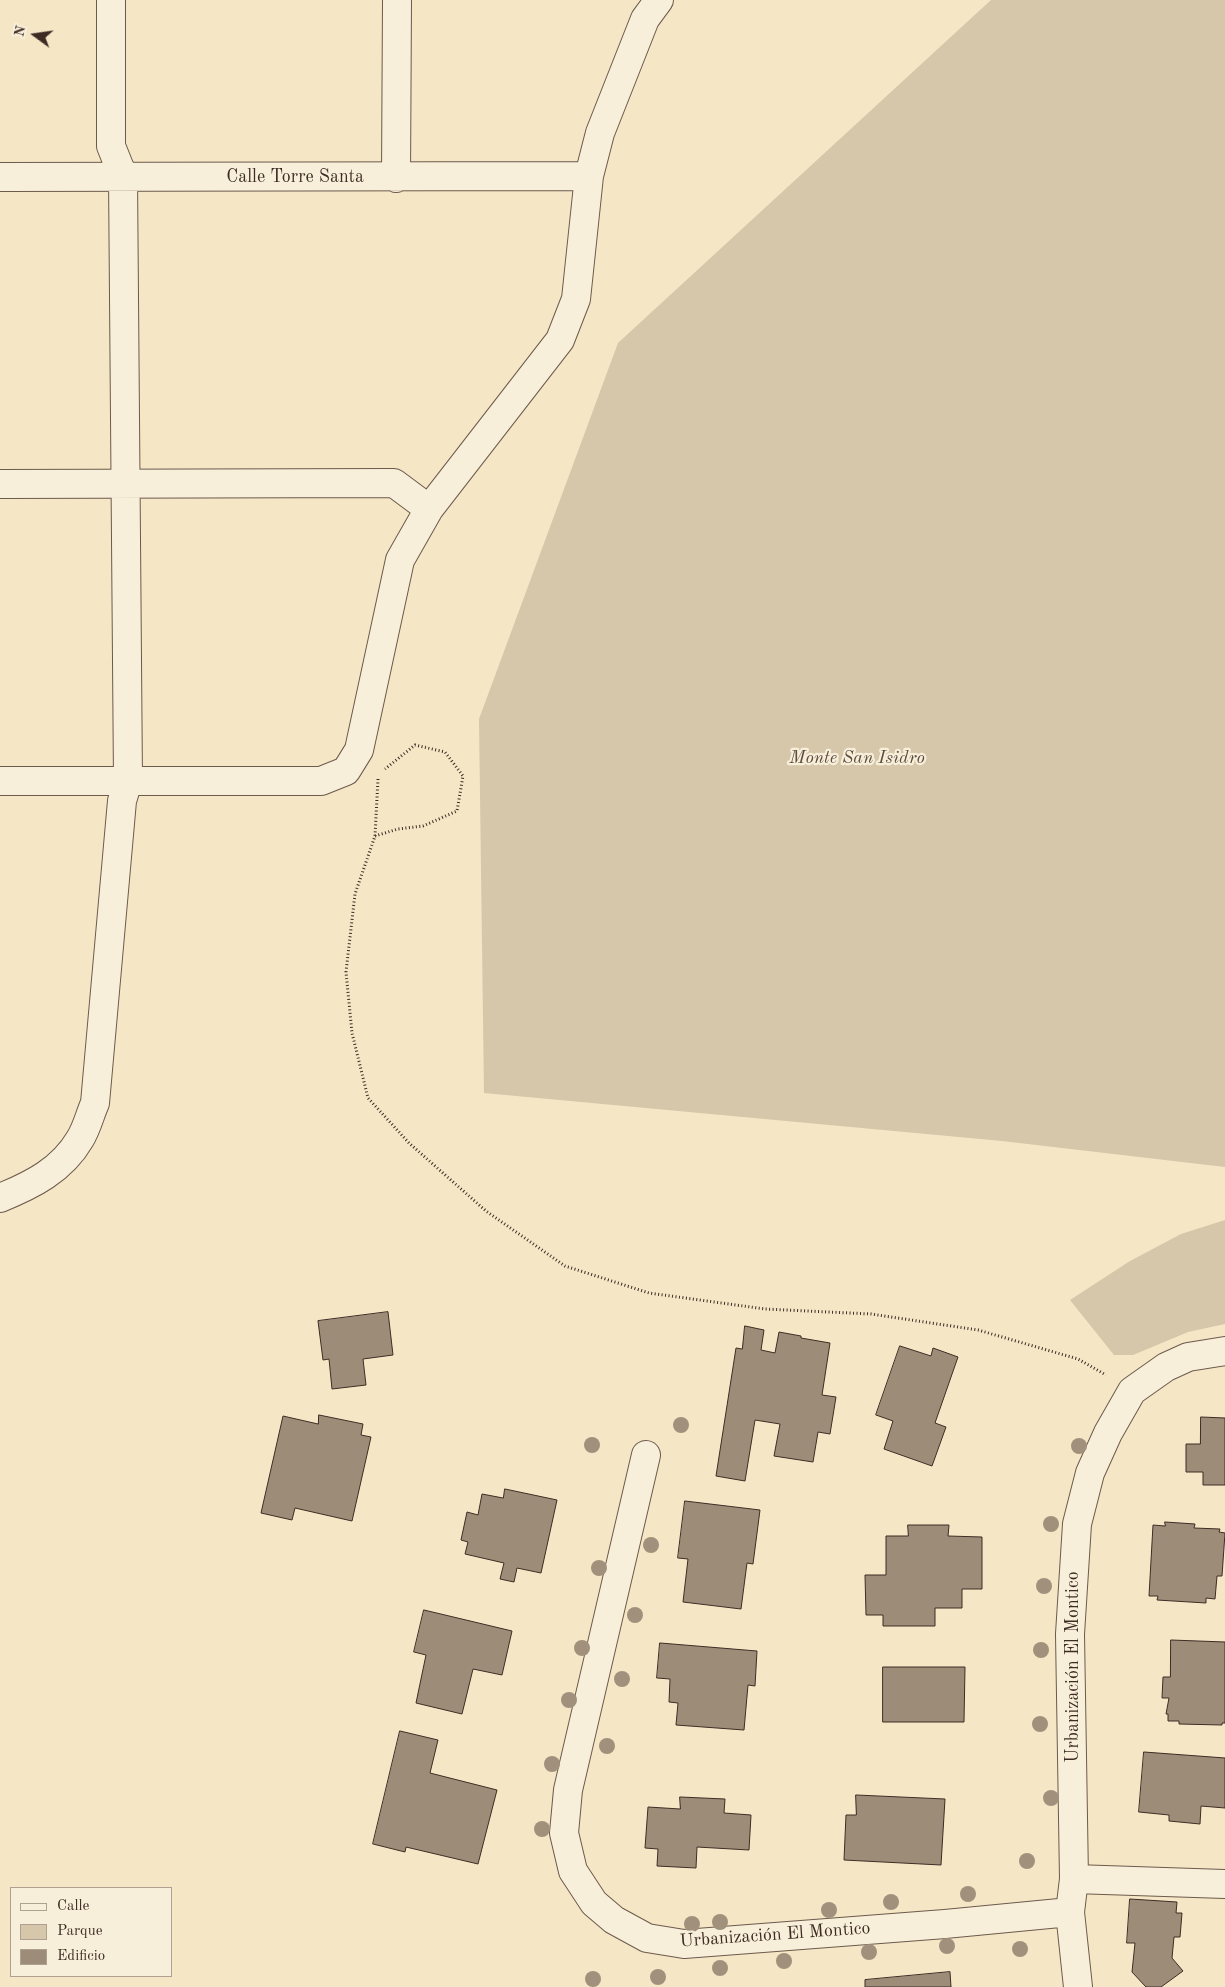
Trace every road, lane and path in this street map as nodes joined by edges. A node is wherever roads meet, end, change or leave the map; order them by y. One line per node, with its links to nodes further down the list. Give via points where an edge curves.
1 (111, 0): 4 (street, via 111,146)
2 (397, 0): 7 (street)
3 (659, 0): 5 (street, via 645,19 600,133)
4 (123, 176): 6 (street, Calle Torre Santa); 7 (street, Calle Torre Santa); 9 (street)
5 (589, 176): 7 (street, Calle Torre Santa); 10 (street, via 576,299 560,340)
6 (0, 177)
7 (396, 178)
8 (0, 484): 9 (street)
9 (124, 484): 10 (street, via 394,483); 12 (street)
10 (429, 509): 12 (street, via 400,560 359,750 346,771 321,781)
11 (0, 781): 12 (street)
12 (128, 781): 14 (street, via 122,801 95,1102 81,1138 61,1165)
13 (375, 836): 13 (path, via 378,774 415,745 445,752 463,776 457,811 423,826); 16 (path, via 354,894 346,972 352,1033 368,1098 409,1143 486,1212 565,1266 649,1293 765,1309 871,1314 978,1330 1078,1359)
14 (0, 1198)
15 (1225, 1351): 16 (street, Urbanización El Montico, via 1188,1357 1166,1366)
16 (1132, 1391): 18 (street, Urbanización El Montico, via 1090,1473 1076,1524 1070,1634)
17 (646, 1455): 20 (street, Urbanización El Montico, via 568,1790 564,1833 573,1871 594,1903 614,1920 647,1938 684,1944)
18 (1074, 1879): 19 (street); 20 (street, Urbanización El Montico)
19 (1225, 1884)
20 (1070, 1912): 21 (street, Urbanización El Montico)
21 (1078, 1987)

